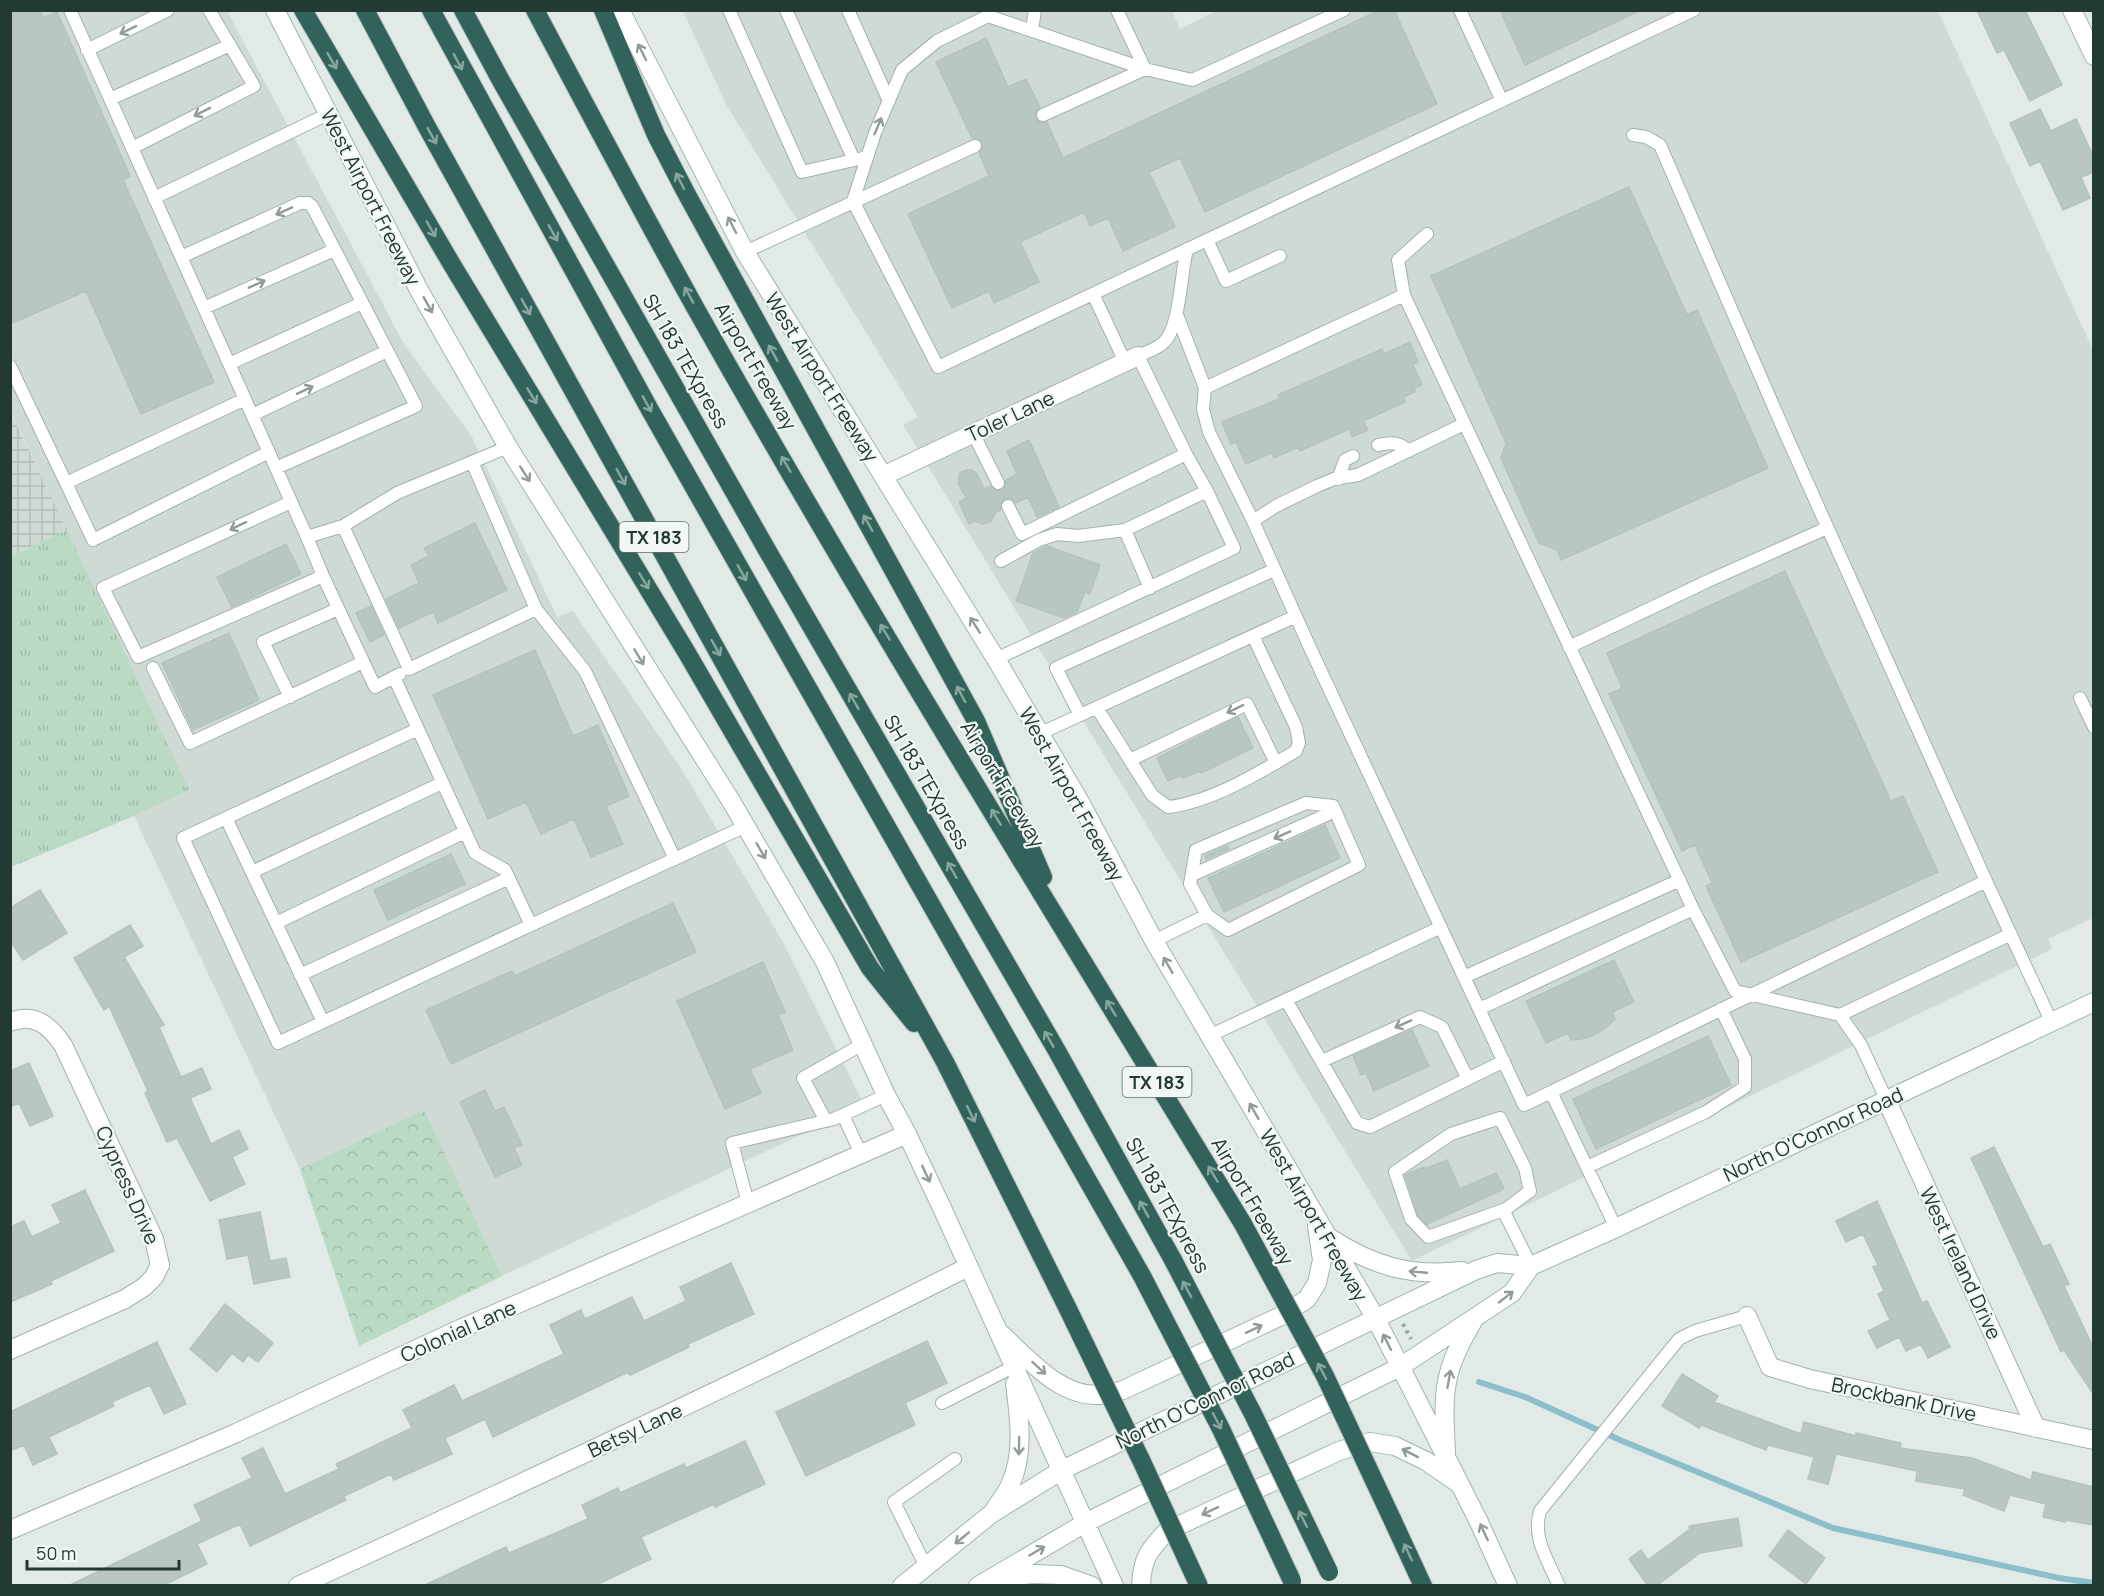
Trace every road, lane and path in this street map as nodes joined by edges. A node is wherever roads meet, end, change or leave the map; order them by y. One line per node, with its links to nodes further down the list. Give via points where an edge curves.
1 (70, 10): 24 (lane)
2 (168, 10): 24 (lane, one-way to 24)
3 (209, 10): 23 (lane)
4 (275, 10): 30 (main road, West Airport Freeway)
5 (303, 10): 137 (highway, one-way to 137, via 870,968)
6 (364, 10): 137 (highway, TX 183, one-way to 137)
7 (431, 10): 176 (highway, one-way to 176, bridge, via 656,421 1142,1276 1221,1429)
8 (463, 10): 175 (highway, SH 183 TEXpress, one-way to 8, bridge, via 1173,1260)
9 (535, 10): 120 (highway, Airport Freeway / TX 183, one-way to 9, via 697,311)
10 (603, 10): 120 (highway, one-way to 10, via 976,721 685,191 656,135)
11 (620, 10): 43 (main road, West Airport Freeway, one-way to 11)
12 (729, 10): 36 (lane, via 802,172)
13 (786, 10): 36 (lane)
14 (848, 10): 28 (lane)
15 (1035, 10): 22 (lane)
16 (1117, 10): 26 (lane)
17 (1344, 10): 26 (lane, via 1192,80)
18 (1460, 10): 29 (lane)
19 (1694, 10): 29 (lane)
20 (2072, 10): 25 (main road)
21 (973, 16): 22 (lane, via 988,16); 28 (lane, via 902,70)
22 (1032, 30): 26 (lane)
23 (230, 45): 27 (lane); 34 (lane, one-way to 34, via 254,86)
24 (87, 50): 27 (lane)
25 (2094, 56)
26 (1145, 69): 31 (lane)
27 (110, 99): 34 (lane)
28 (889, 101): 35 (lane, one-way to 28)
29 (1502, 101): 40 (lane)
30 (328, 114): 37 (lane); 61 (main road, West Airport Freeway, one-way to 61, via 420,292)
31 (1043, 115)
32 (1633, 135): 77 (lane, via 1660,145)
33 (975, 146): 38 (lane)
34 (132, 148): 37 (lane)
35 (867, 157): 36 (lane); 38 (lane)
36 (854, 160)
37 (154, 198): 45 (lane)
38 (853, 201): 43 (lane); 46 (lane, via 938,367)
39 (1426, 234): 47 (lane, via 1398,260)
40 (1207, 240): 41 (lane); 44 (lane, via 1226,281)
41 (1187, 249): 46 (lane); 50 (lane)
42 (334, 250): 45 (lane, one-way to 45, via 312,206 305,202); 48 (lane); 49 (lane, one-way to 42)
43 (745, 252): 68 (main road, West Airport Freeway)
44 (1280, 256)
45 (181, 257): 49 (lane)
46 (1093, 294): 52 (lane)
47 (1404, 295): 55 (lane); 58 (lane)
48 (362, 303): 51 (lane); 53 (lane)
49 (204, 308): 53 (lane)
50 (1178, 315): 52 (lane, via 1165,343); 55 (lane)
51 (387, 351): 57 (lane, one-way to 51); 67 (lane, via 416,406)
52 (1132, 359): 59 (main road, Toler Lane); 64 (lane)
53 (229, 364): 56 (lane)
54 (10, 366): 70 (lane)
55 (1204, 388): 75 (lane, via 1203,409 1209,432)
56 (245, 399): 57 (lane); 70 (lane)
57 (252, 415): 63 (lane)
58 (1464, 424): 62 (lane); 88 (lane)
59 (973, 433): 68 (main road, Toler Lane); 71 (lane)
60 (1378, 445): 62 (lane, via 1392,442)
61 (508, 447): 66 (lane); 106 (main road, West Airport Freeway, one-way to 106)
62 (1409, 451): 69 (lane, via 1358,476)
63 (269, 452): 67 (lane); 70 (lane, via 93,540)
64 (1186, 454): 72 (lane); 74 (lane, via 1022,534)
65 (1353, 456): 69 (lane, via 1345,460)
66 (472, 462): 76 (lane, via 397,493); 85 (lane)
67 (276, 468): 73 (lane)
68 (883, 476): 89 (main road, West Airport Freeway, one-way to 68)
69 (1338, 479): 75 (lane, via 1306,491)
70 (66, 483)
71 (998, 483)
72 (1207, 491): 78 (lane); 83 (lane, via 1233,548)
73 (291, 502): 79 (lane); 82 (lane, one-way to 82, via 104,588 138,657)
74 (1008, 506)
75 (1253, 521): 81 (lane)
76 (343, 526): 79 (lane); 92 (lane)
77 (1827, 528): 88 (lane); 113 (lane)
78 (1125, 530): 80 (lane, via 1078,536 1057,534); 83 (lane)
79 (308, 537): 82 (lane)
80 (1002, 561)
81 (1274, 570): 86 (lane); 97 (lane, via 1056,668)
82 (323, 576): 84 (lane)
83 (1150, 588): 89 (lane)
84 (338, 609): 90 (lane); 94 (lane, via 262,642)
85 (536, 609): 92 (lane); 108 (lane, via 585,671)
86 (1296, 616): 87 (lane); 118 (lane)
87 (1253, 636): 96 (lane); 102 (lane, via 1296,727 1299,743 1296,751)
88 (1569, 647): 112 (lane)
89 (996, 659): 100 (main road, West Airport Freeway)
90 (363, 662): 93 (lane, via 375,687); 94 (lane)
91 (153, 668): 94 (lane, via 190,743)
92 (409, 669): 93 (lane)
93 (394, 677): 99 (lane)
94 (290, 696)
95 (2080, 698): 98 (lane)
96 (1097, 708): 97 (lane); 101 (lane)
97 (1080, 716): 100 (lane)
98 (2094, 727)
99 (418, 729): 103 (lane); 105 (lane)
100 (1039, 734): 121 (main road, West Airport Freeway)
101 (1130, 760): 102 (lane, via 1152,795 1168,807 1184,805 1251,778); 102 (lane, one-way to 101, via 1247,704)
102 (1276, 763)
103 (442, 783): 107 (lane); 109 (lane)
104 (1335, 811): 110 (lane, one-way to 110); 110 (lane, via 1333,806 1306,803 1196,850); 115 (lane, via 1359,865 1228,930)
105 (226, 818): 109 (lane); 132 (lane, via 183,838 278,1043)
106 (746, 826): 108 (lane); 134 (main road, West Airport Freeway, one-way to 134, via 825,962)
107 (465, 832): 111 (lane, via 475,853 505,870); 116 (lane)
108 (675, 859): 117 (lane)
109 (252, 872): 116 (lane)
110 (1192, 875): 115 (lane, via 1190,884)
111 (509, 878): 117 (lane); 122 (lane)
112 (1680, 880): 114 (lane); 123 (lane)
113 (1986, 881): 119 (lane); 124 (lane)
114 (1694, 909): 124 (lane, via 1735,991); 127 (lane)
115 (1207, 915): 121 (lane)
116 (276, 923): 122 (lane)
117 (531, 925): 132 (lane)
118 (1441, 927): 123 (lane); 125 (lane)
119 (2011, 934): 129 (lane); 130 (lane)
120 (1070, 939): 184 (highway, Airport Freeway / TX 183, one-way to 120, bridge, via 1325,1376 1243,1224)
121 (1154, 941): 133 (main road, West Airport Freeway, one-way to 121)
122 (300, 975): 132 (lane)
123 (1464, 977): 127 (lane)
124 (1750, 995): 128 (lane); 129 (lane)
125 (1287, 1000): 133 (lane); 135 (lane)
126 (2094, 1002): 130 (main road, North O'Connor Road)
127 (1479, 1009): 136 (lane)
128 (1721, 1009): 139 (lane); 146 (lane, via 1745,1059 1744,1087 1706,1112)
129 (1840, 1015): 141 (lane, via 1861,1045)
130 (2051, 1021): 141 (main road, North O'Connor Road)
131 (10, 1022): 161 (main road, Cypress Drive, via 33,1018 54,1032 63,1045 154,1239 160,1265 144,1287 125,1299)
132 (323, 1022)
133 (1209, 1036): 149 (main road, West Airport Freeway, one-way to 133)
134 (863, 1044): 140 (main road, West Airport Freeway); 143 (lane, via 803,1078)
135 (1322, 1061): 138 (lane, one-way to 135, via 1442,1027 1420,1017); 138 (lane, via 1357,1123 1370,1127)
136 (1504, 1061): 138 (lane); 139 (lane, via 1524,1105)
137 (945, 1062): 183 (highway, TX 183, one-way to 183, bridge)
138 (1468, 1079)
139 (1551, 1092): 146 (lane)
140 (886, 1095): 142 (lane); 144 (main road, West Airport Freeway)
141 (1886, 1099): 150 (main road, North O'Connor Road); 165 (main road, West Ireland Drive)
142 (843, 1115): 143 (lane); 145 (lane)
143 (826, 1121): 147 (lane, via 732,1143)
144 (907, 1134): 145 (main road, Colonial Lane); 153 (main road, West Airport Freeway, one-way to 153)
145 (861, 1154): 147 (main road, Colonial Lane)
146 (1587, 1167): 150 (lane)
147 (748, 1203): 173 (main road, Colonial Lane)
148 (1503, 1210): 148 (lane, via 1428,1238 1411,1219 1395,1172 1451,1134 1500,1118 1525,1168 1530,1191); 152 (lane)
149 (1315, 1216): 151 (main road, West Airport Freeway); 159 (main road, one-way to 149, via 1053,1380 1074,1392 1100,1395 1123,1390 1281,1316 1307,1299 1317,1283 1322,1260)
150 (1616, 1228): 152 (main road, North O'Connor Road)
151 (1328, 1237): 154 (main road, one-way to 151, via 1414,1273 1383,1266); 156 (main road, West Airport Freeway)
152 (1532, 1266): 154 (main road, North O'Connor Road, via 1497,1263); 157 (main road, North O'Connor Road, one-way to 152, via 1512,1293)
153 (968, 1267): 159 (main road, West Airport Freeway); 178 (main road, Betsy Lane, via 790,1357)
154 (1476, 1270): 156 (main road, North O'Connor Road)
155 (1747, 1316): 165 (main road, Brockbank Drive, via 1770,1367); 186 (lane, via 1679,1339 1540,1511 1538,1537)
156 (1375, 1317): 163 (main road, West Airport Freeway, one-way to 156); 169 (main road, North O'Connor Road)
157 (1474, 1320): 163 (main road, North O'Connor Road); 167 (main road, one-way to 157, via 1448,1375 1456,1351)
158 (1401, 1321): 160 (path)
159 (996, 1329): 162 (main road, West Airport Freeway)
160 (1412, 1341)
161 (10, 1350)
162 (1013, 1367): 164 (lane); 169 (main road, West Airport Freeway); 171 (main road, one-way to 171, via 1019,1456 1011,1485)
163 (1400, 1367): 167 (main road, West Airport Freeway); 172 (main road, North O'Connor Road)
164 (942, 1403)
165 (2036, 1428): 166 (main road, Brockbank Drive)
166 (2094, 1440)
167 (1446, 1458): 170 (main road, West Airport Freeway)
168 (955, 1459): 174 (lane, via 894,1502)
169 (1062, 1470): 171 (main road, North O'Connor Road); 172 (main road, West Airport Freeway)
170 (1460, 1484): 182 (main road, one-way to 182, via 1395,1446 1370,1442 1359,1445 1167,1531 1148,1550); 185 (main road, West Airport Freeway, one-way to 170)
171 (991, 1514): 174 (main road, North O'Connor Road, one-way to 174)
172 (1086, 1522): 177 (main road, North O'Connor Road, one-way to 172); 181 (main road, West Airport Freeway)
173 (10, 1530)
174 (926, 1567): 179 (main road, North O'Connor Road)
175 (1332, 1579)
176 (1293, 1583)
177 (985, 1584): 180 (main road, via 1032,1574 1061,1575)
178 (298, 1586)
179 (902, 1586)
180 (1092, 1586)
181 (1114, 1586)
182 (1141, 1586)
183 (1199, 1586)
184 (1423, 1586)
185 (1508, 1586)
186 (1559, 1586)

